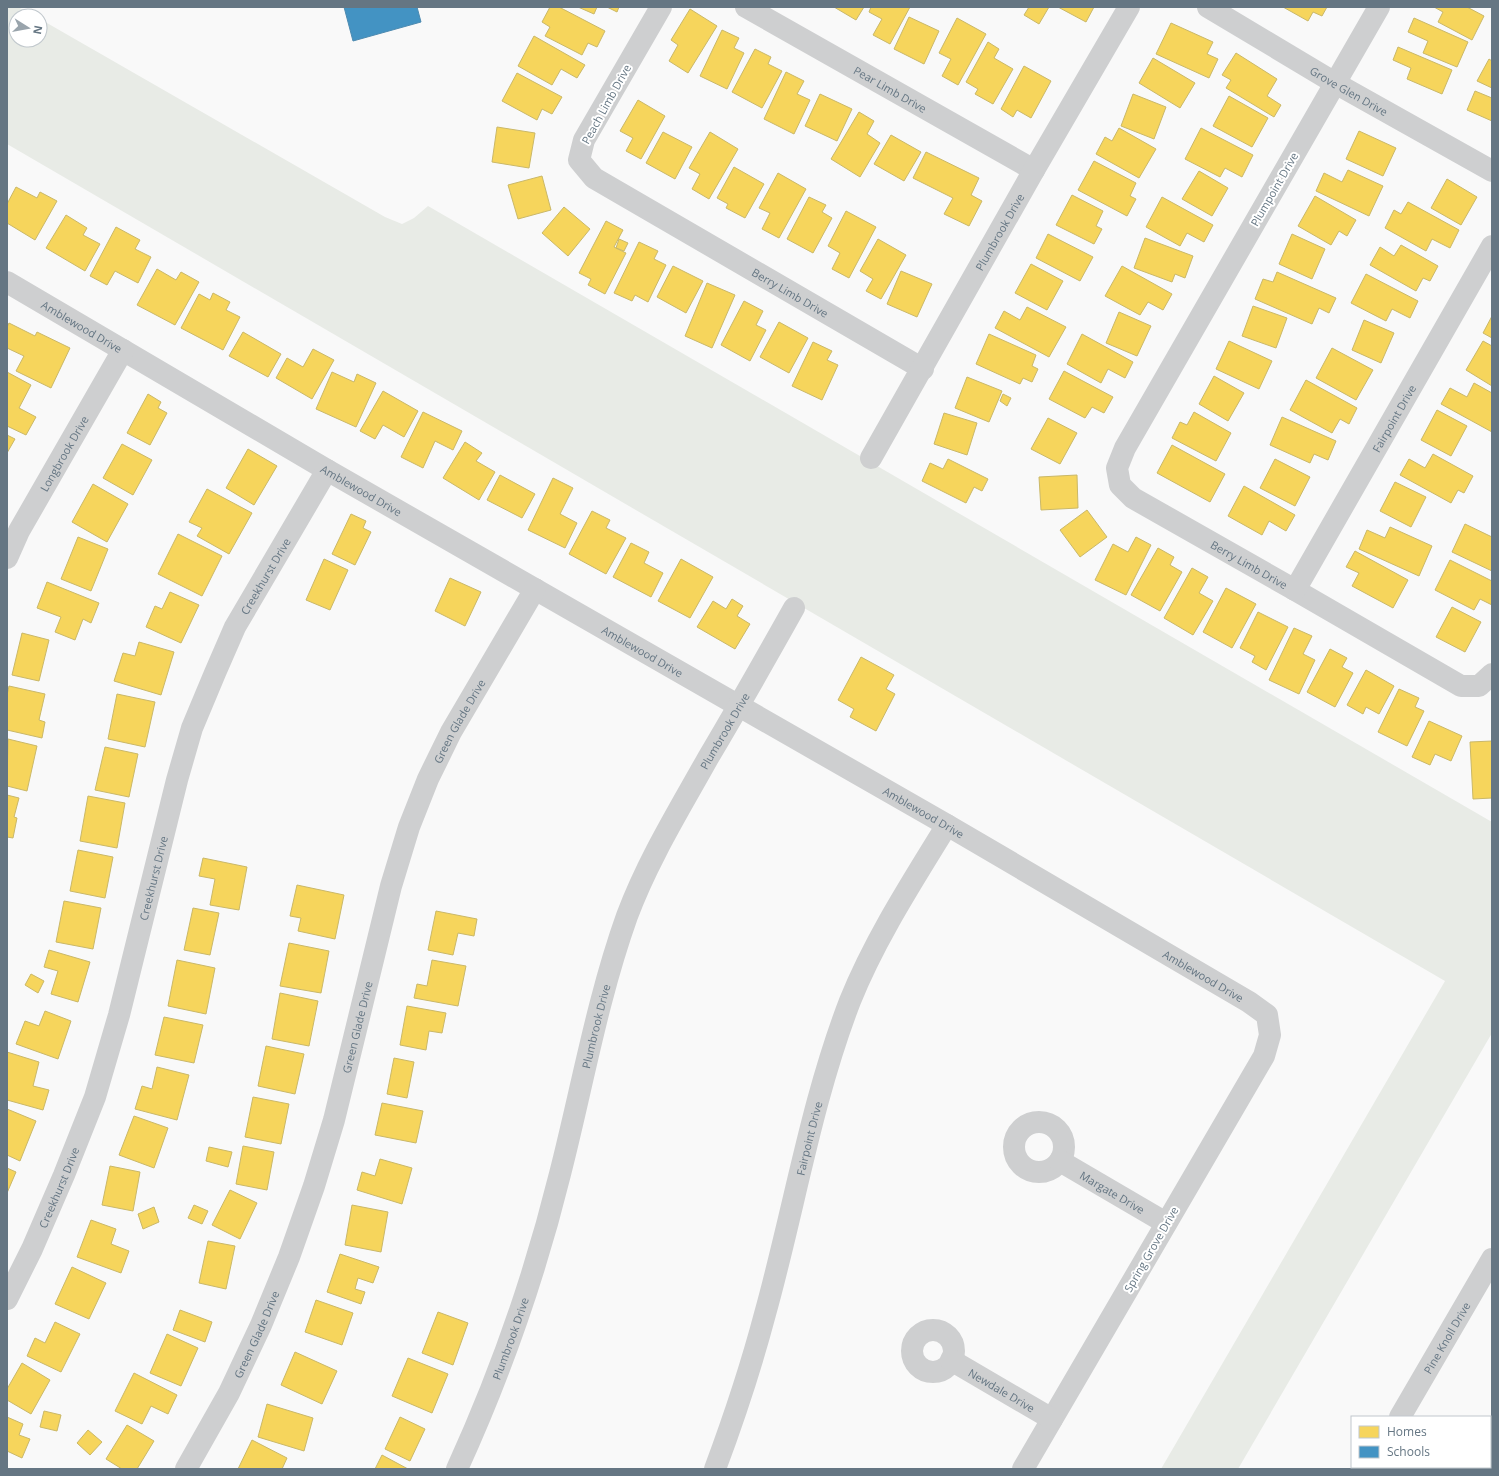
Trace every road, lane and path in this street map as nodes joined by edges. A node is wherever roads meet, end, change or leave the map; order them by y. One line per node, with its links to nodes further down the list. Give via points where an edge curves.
1 (661, 7): 9 (street, Peach Limb Drive, via 584,140 580,160 594,178)
2 (746, 7): 7 (street, Pear Limb Drive)
3 (1129, 7): 7 (street, Plumbrook Drive)
4 (1208, 7): 6 (street, Grove Glen Drive)
5 (1379, 7): 6 (street, Plumpoint Drive)
6 (1335, 83): 8 (street, Grove Glen Drive); 14 (street, Plumpoint Drive)
7 (1034, 170): 13 (street, Plumbrook Drive)
8 (1492, 171)
9 (658, 215): 13 (street, Berry Limb Drive)
10 (1492, 246): 19 (street, Fairpoint Drive)
11 (7, 282): 12 (street, Amblewood Drive)
12 (124, 350): 16 (street, Amblewood Drive); 17 (street, Longbrook Drive, via 19,532)
13 (923, 369): 15 (street, Plumbrook Drive)
14 (1169, 372): 19 (street, Berry Limb Drive, via 1125,448 1117,468 1120,485 1133,498)
15 (871, 458)
16 (327, 470): 18 (street, Amblewood Drive); 28 (street, Creekhurst Drive, via 235,627 192,728 119,1015 95,1097 32,1249)
17 (7, 558)
18 (535, 589): 22 (street, Amblewood Drive); 32 (street, Green Glade Drive, via 451,732 428,779 409,827 391,886 334,1120 314,1186 261,1325 229,1393)
19 (1295, 590): 21 (street, Berry Limb Drive, via 1461,686 1479,686)
20 (794, 608): 22 (street, Plumbrook Drive)
21 (1492, 674)
22 (739, 706): 23 (street, Amblewood Drive); 33 (street, Plumbrook Drive, via 655,853 628,915 607,980 560,1175 536,1259 513,1331 473,1435)
23 (947, 825): 24 (street, Amblewood Drive, via 1249,1002 1267,1015); 34 (street, Fairpoint Drive, via 871,956 832,1050 765,1315 744,1387)
24 (1268, 1026): 26 (street, Spring Grove Drive, via 1270,1035 1264,1056)
25 (1060, 1161): 26 (street, Margate Drive)
26 (1166, 1223): 31 (street, Spring Grove Drive)
27 (1492, 1259): 30 (street, Pine Knoll Drive)
28 (7, 1299)
29 (951, 1360): 31 (street, Newdale Drive)
30 (1401, 1416)
31 (1052, 1419): 35 (street, Spring Grove Drive)
32 (186, 1469)
33 (457, 1469)
34 (715, 1469)
35 (1023, 1469)

